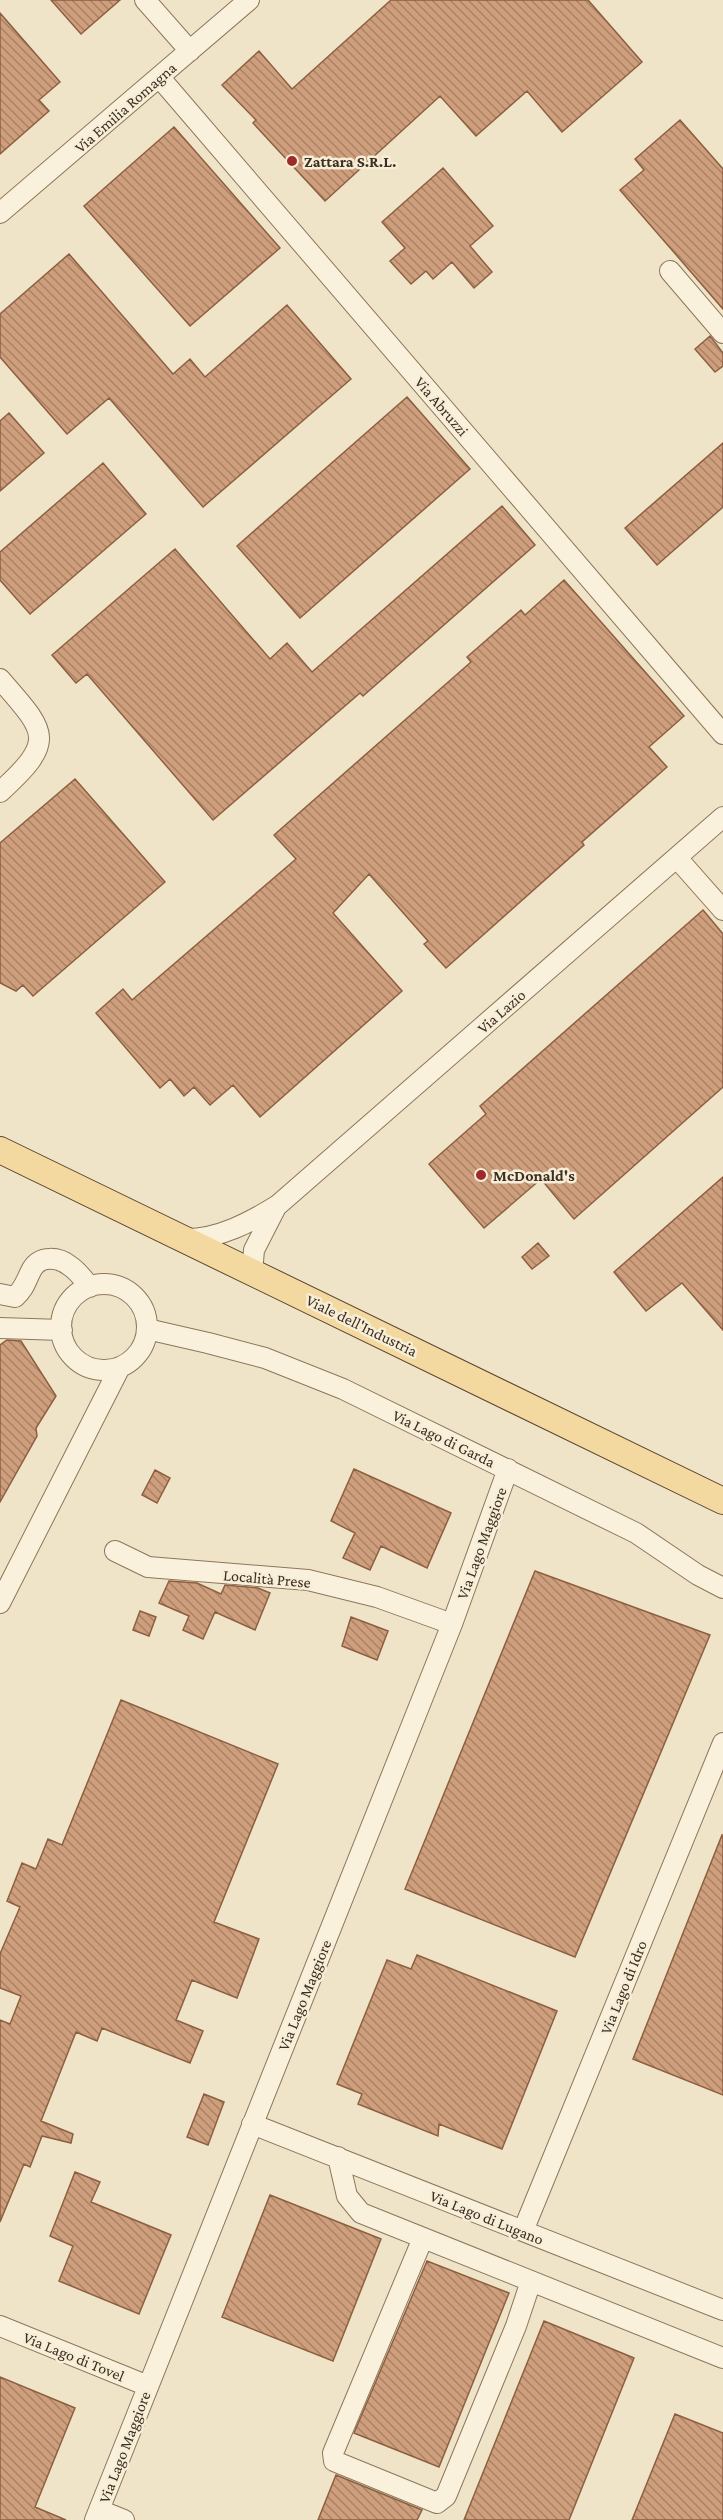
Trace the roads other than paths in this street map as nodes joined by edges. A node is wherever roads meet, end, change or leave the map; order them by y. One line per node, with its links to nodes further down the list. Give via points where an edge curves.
1 (145, 0): 3 (street)
2 (249, 0): 3 (street, Via Emilia Romagna)
3 (190, 51): 4 (street, Via Emilia Romagna)
4 (160, 78): 5 (street, Via Emilia Romagna); 9 (street, Via Abruzzi)
5 (0, 213)
6 (670, 270): 7 (street)
7 (723, 333)
8 (0, 679): 10 (street, via 27,710 40,733 32,761)
9 (723, 734)
10 (0, 792)
11 (723, 817): 12 (street, Via Lazio)
12 (677, 858): 13 (street); 15 (street, Via Lazio)
13 (723, 910)
14 (0, 1150): 16 (main road, Viale dell'Industria)
15 (278, 1205): 16 (street, via 236,1227 199,1239); 17 (street, via 254,1250)
16 (186, 1239): 17 (main road, Viale dell'Industria)
17 (252, 1273): 25 (main road, Viale dell'Industria)
18 (90, 1287): 19 (street, via 70,1265 53,1258 33,1266 25,1288 15,1297); 21 (street, via 104,1284 130,1293 146,1315); 22 (street, via 69,1303)
19 (0, 1294)
20 (0, 1328): 22 (street)
21 (147, 1329): 23 (street, via 139,1352); 24 (street, Via Lago di Garda, via 265,1358 343,1389)
22 (62, 1330): 23 (street, via 64,1342 80,1362 106,1370)
23 (120, 1367): 28 (street)
24 (508, 1469): 27 (street, Via Lago di Garda, via 636,1533); 29 (street, Via Lago Maggiore)
25 (723, 1501)
26 (115, 1551): 29 (street, Località Prese, via 148,1567 308,1580 377,1597)
27 (723, 1588)
28 (0, 1604)
29 (452, 1624): 31 (street, Via Lago Maggiore)
30 (723, 1743): 33 (street, Via Lago di Idro)
31 (252, 2124): 32 (street, Via Lago di Lugano); 39 (street, Via Lago Maggiore)
32 (338, 2157): 33 (street, Via Lago di Lugano); 34 (street, via 347,2196 361,2213)
33 (523, 2231): 36 (street, Via Lago di Lugano)
34 (423, 2238): 35 (street); 35 (street, via 333,2453 334,2461 437,2503 446,2496)
35 (531, 2281): 38 (street)
36 (723, 2310)
37 (0, 2326): 39 (street, Via Lago di Tovel)
38 (723, 2358)
39 (148, 2386): 40 (street, Via Lago Maggiore)
40 (97, 2515): 41 (street)
41 (124, 2520)

